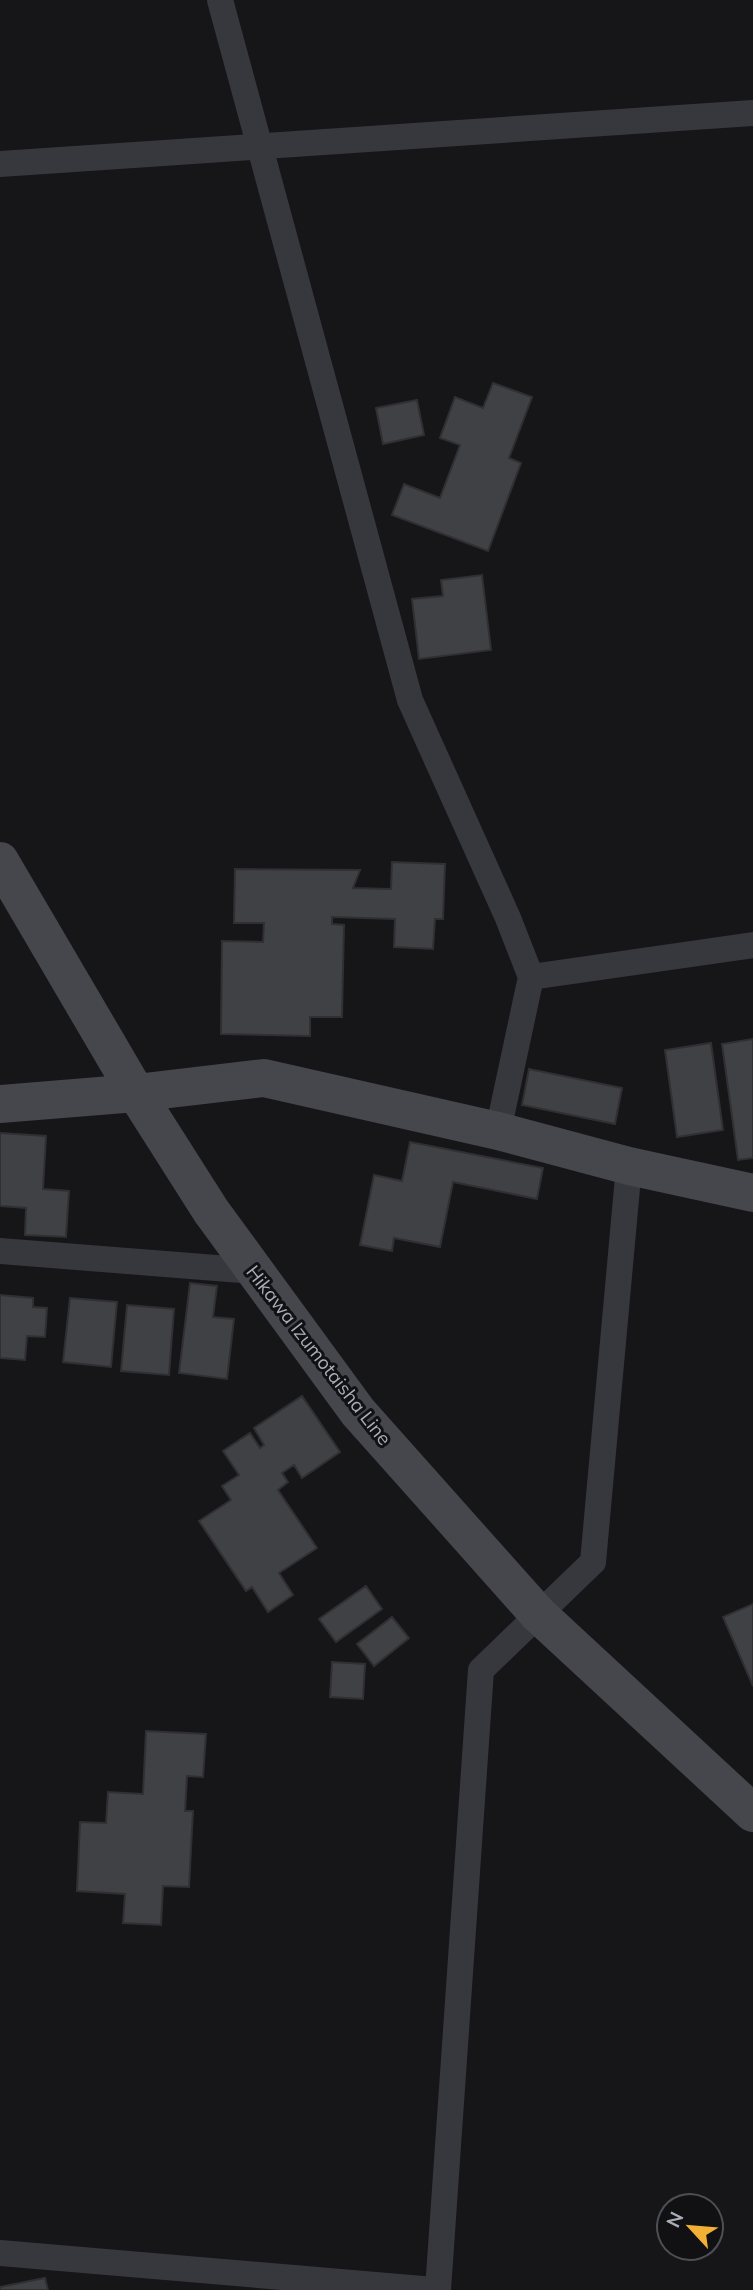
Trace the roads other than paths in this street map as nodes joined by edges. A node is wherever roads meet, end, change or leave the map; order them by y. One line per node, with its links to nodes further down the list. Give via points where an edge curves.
1 (220, 0): 3 (street)
2 (753, 113): 3 (street)
3 (261, 145): 4 (street); 7 (street, via 410,700)
4 (0, 164)
5 (0, 860): 8 (main road, Hikawa Izumotaisha Line)
6 (753, 945): 7 (street)
7 (531, 977): 10 (street)
8 (135, 1093): 9 (main road); 10 (main road, via 264,1078); 14 (main road, Hikawa Izumotaisha Line)
9 (0, 1104)
10 (498, 1131): 11 (main road)
11 (629, 1166): 12 (main road); 15 (street, via 593,1562)
12 (753, 1193)
13 (0, 1251): 14 (street)
14 (254, 1271): 15 (main road, Hikawa Izumotaisha Line, via 358,1412)
15 (538, 1614): 16 (main road, Hikawa Izumotaisha Line); 18 (street, via 481,1670)
16 (753, 1813)
17 (0, 2253): 18 (street)
18 (436, 2290)

